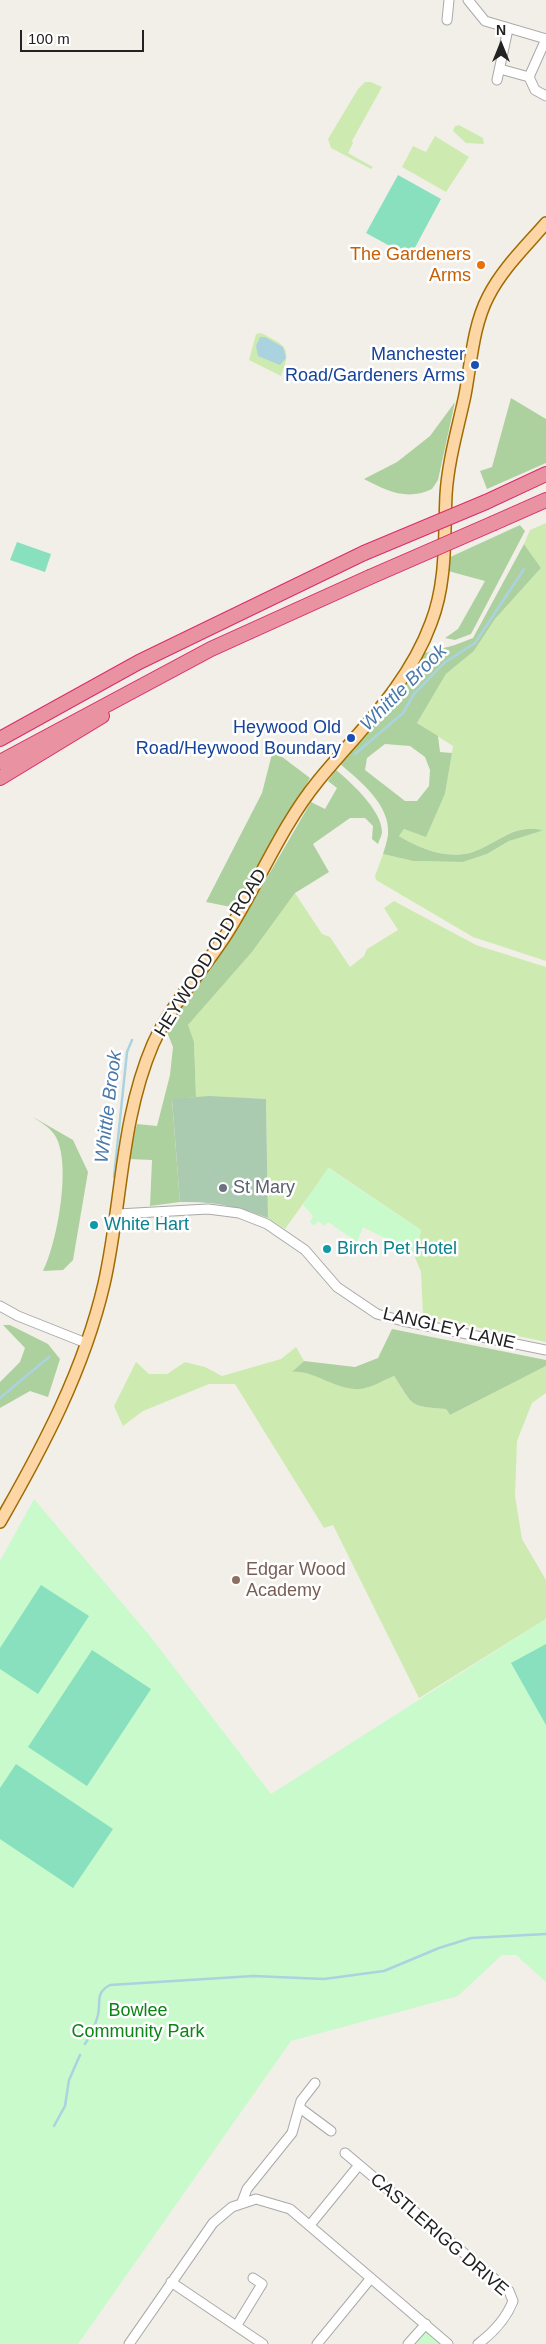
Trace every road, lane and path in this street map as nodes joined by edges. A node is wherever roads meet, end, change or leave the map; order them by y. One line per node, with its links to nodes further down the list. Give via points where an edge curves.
1 (449, 0): 3 (street)
2 (468, 0): 4 (street, via 485,21)
3 (446, 20)
4 (508, 29): 5 (street); 6 (street)
5 (546, 39): 7 (street)
6 (500, 69): 7 (street); 8 (street)
7 (529, 77): 9 (street, via 534,90)
8 (497, 80)
9 (546, 96)
10 (546, 223): 19 (main road, HEYWOOD OLD ROAD, via 499,278 486,299 478,326 446,492 441,582 427,635 396,689 318,781 296,813 228,933 163,1024 141,1077 129,1122 121,1164)
11 (546, 474): 14 (highway, bridge, via 364,553)
12 (546, 500): 13 (highway, bridge)
13 (211, 649): 17 (highway); 18 (highway)
14 (139, 662): 15 (highway, via 84,684); 16 (highway)
15 (0, 728)
16 (0, 739)
17 (0, 762)
18 (0, 778)
19 (118, 1214): 21 (main road, HEYWOOD OLD ROAD, via 102,1292); 22 (street, LANGLEY LANE, via 208,1209 239,1213 267,1224 305,1250 337,1287 378,1314)
20 (0, 1306): 21 (street)
21 (86, 1343): 23 (main road, HEYWOOD OLD ROAD, via 54,1423)
22 (546, 1350)
23 (0, 1522)
24 (315, 2083): 25 (street, via 301,2101)
25 (300, 2108): 26 (street); 29 (street, via 292,2133)
26 (331, 2131)
27 (345, 2154): 28 (street, CASTLERIGG DRIVE)
28 (359, 2165): 30 (street); 43 (street, CASTLERIGG DRIVE, via 509,2291 513,2301 509,2310 494,2332)
29 (242, 2202): 30 (street, via 256,2199 290,2209); 33 (street, via 213,2223)
30 (310, 2225): 32 (street)
31 (253, 2278): 34 (street)
32 (371, 2278): 36 (street); 40 (street)
33 (171, 2282): 37 (street); 38 (street)
34 (262, 2284): 35 (street); 37 (street)
35 (271, 2289)
36 (426, 2324): 41 (street); 42 (street)
37 (236, 2325): 39 (street)
38 (129, 2344)
39 (263, 2344)
40 (318, 2344)
41 (408, 2344)
42 (448, 2344)
43 (478, 2344)

